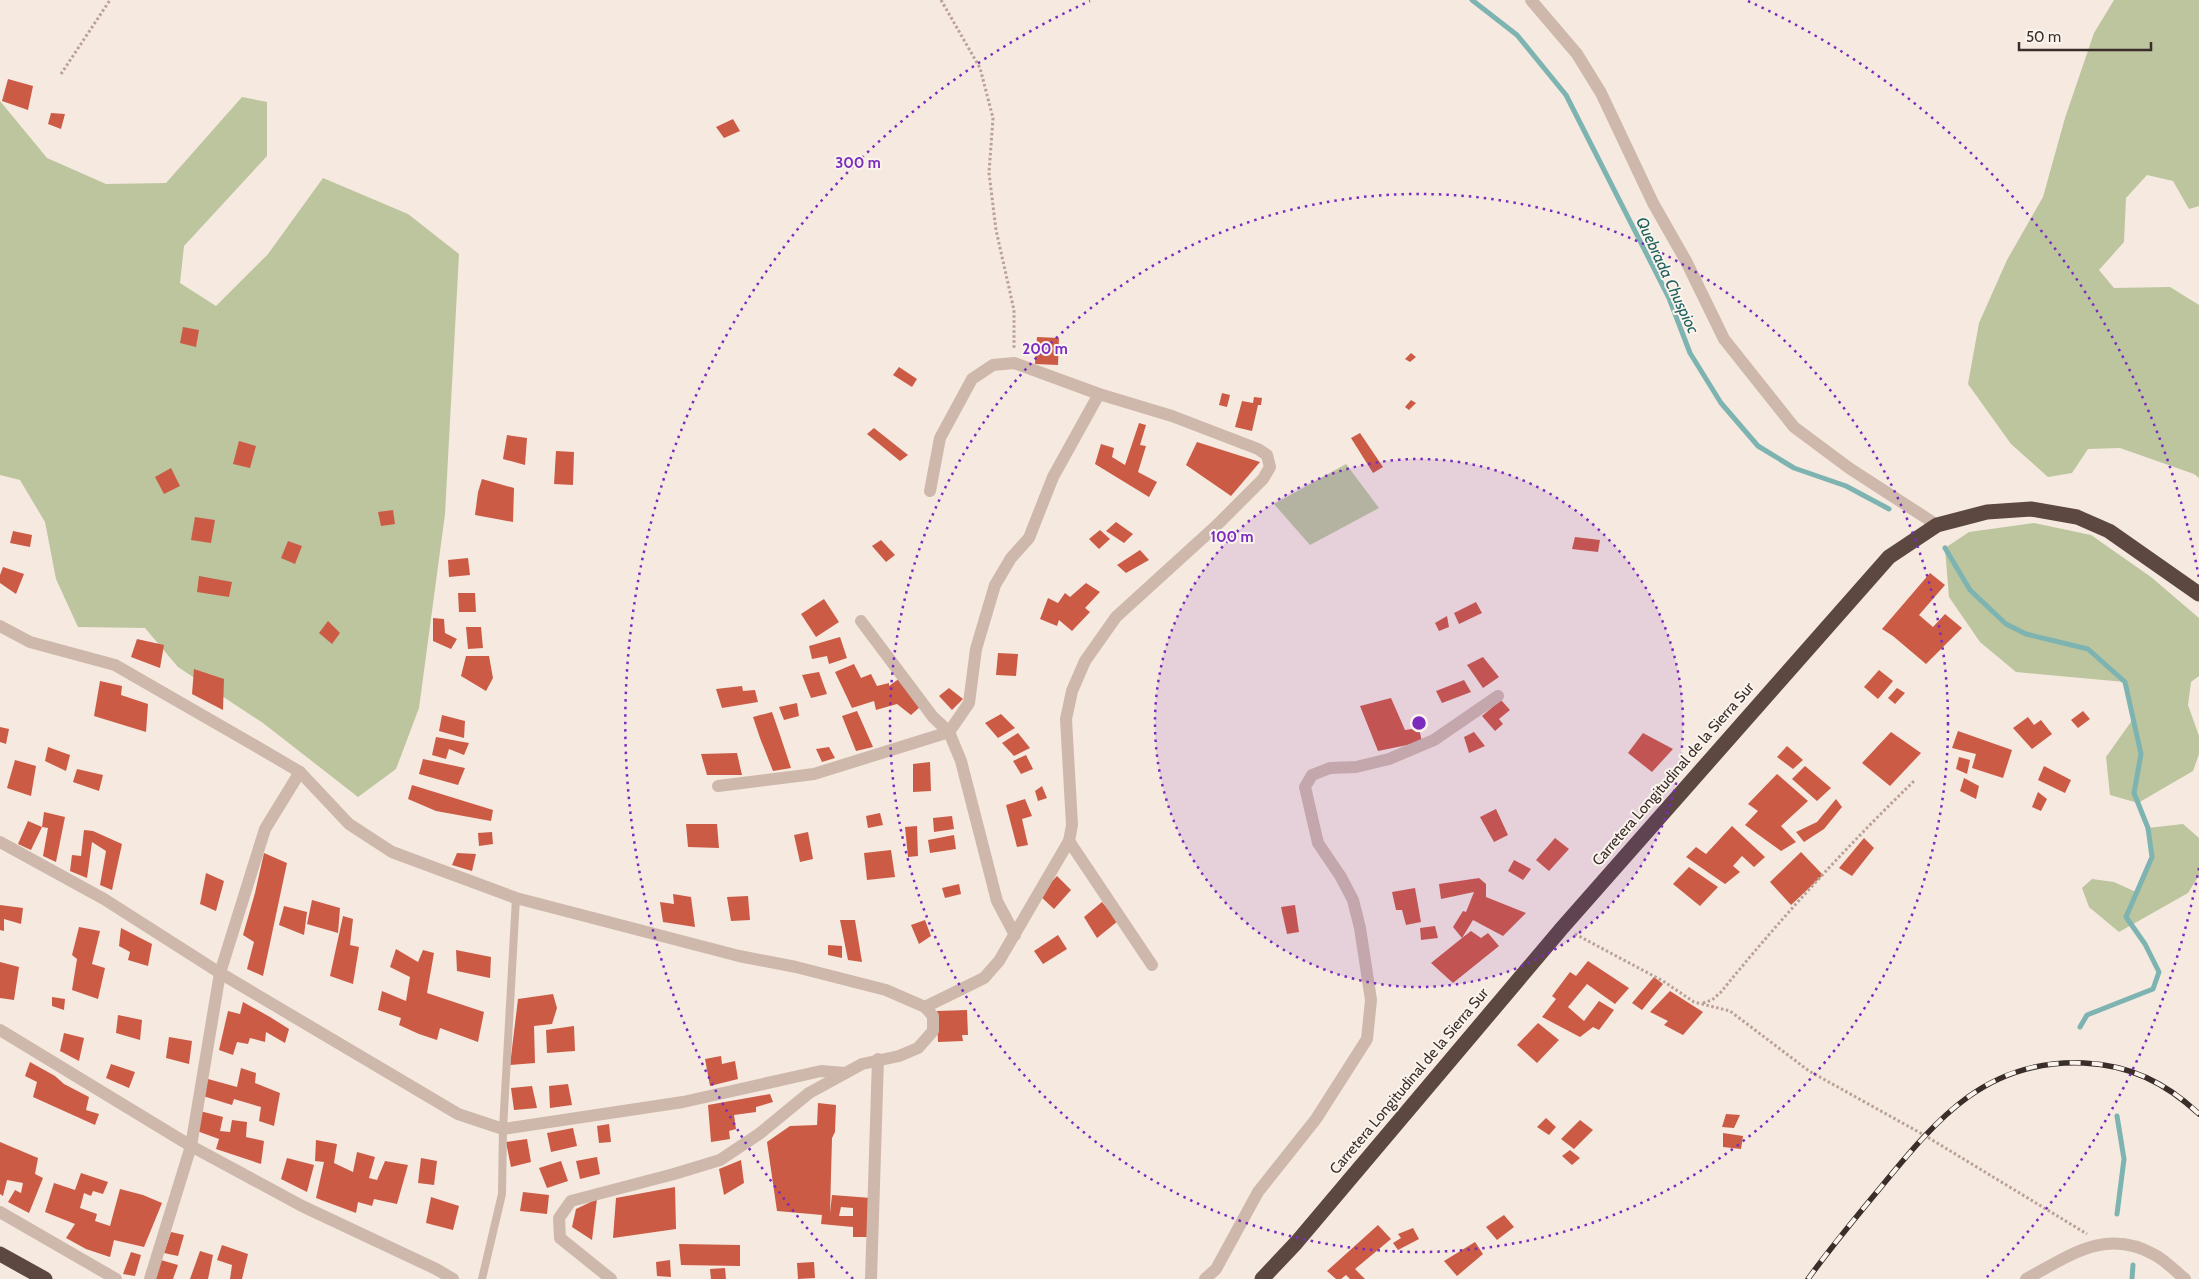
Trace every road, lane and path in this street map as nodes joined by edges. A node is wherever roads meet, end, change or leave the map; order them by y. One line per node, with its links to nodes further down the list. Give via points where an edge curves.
1 (110, 0): 4 (path)
2 (941, 0): 5 (path, via 980,68 994,118 989,173 996,230 1014,310)
3 (1531, 0): 8 (street, via 1577,54 1601,93 1652,203 1686,261 1724,339 1794,427 1849,468)
4 (61, 74)
5 (1014, 363): 6 (street); 7 (street, via 993,365 972,379 940,438)
6 (1098, 394): 13 (street, via 1053,477 1029,538 1011,558 995,585 976,649 969,703); 17 (street, via 1172,416 1258,449 1267,454 1270,467 1263,479 1216,526 1116,617 1085,661 1072,691 1066,719 1072,825)
7 (930, 491)
8 (1937, 524): 9 (highway, Carretera Longitudinal de la Sierra Sur, via 2008,509 2031,509 2078,517 2109,531); 20 (highway, Carretera Longitudinal de la Sierra Sur, via 1889,557)
9 (2199, 594)
10 (861, 621): 13 (street)
11 (0, 626): 14 (street, via 30,642 115,665)
12 (1498, 696): 41 (street, via 1434,740 1389,759 1356,767 1330,768 1312,775 1305,786 1318,843 1353,900 1371,1000 1367,1039 1316,1119 1258,1192 1216,1268)
13 (949, 732): 16 (street, via 814,774); 21 (street, via 962,761 997,901)
14 (300, 772): 19 (street, via 349,824 392,852); 23 (street, via 265,829)
15 (1914, 781): 24 (path, via 1780,920 1721,992)
16 (718, 786)
17 (1069, 841): 21 (street); 22 (street)
18 (0, 842): 23 (street, via 104,899)
19 (516, 898): 25 (street, via 886,990); 29 (lane)
20 (1562, 928): 24 (path); 42 (highway, Carretera Longitudinal de la Sierra Sur)
21 (1015, 935): 25 (street, via 984,978)
22 (1152, 965)
23 (220, 973): 29 (street, via 458,1114); 30 (street)
24 (1703, 1004): 32 (path, via 1730,1011 1809,1070)
25 (925, 1008): 27 (street, via 933,1016 933,1030 918,1048 899,1056)
26 (0, 1030): 30 (street)
27 (878, 1059): 28 (street); 40 (street)
28 (845, 1073): 29 (street, via 821,1072 683,1102); 39 (street, via 810,1093 720,1160 571,1201 559,1218 560,1238)
29 (502, 1129): 38 (lane, via 502,1194)
30 (191, 1146): 36 (street); 37 (street, via 302,1206)
31 (0, 1212): 35 (street)
32 (2103, 1243): 43 (street, via 2084,1248); 44 (street, via 2131,1244 2156,1255)
33 (0, 1254): 34 (highway)
34 (45, 1279)
35 (116, 1279)
36 (150, 1279)
37 (452, 1279)
38 (482, 1279)
39 (612, 1279)
40 (871, 1279)
41 (1205, 1279)
42 (1262, 1279)
43 (2026, 1279)
44 (2185, 1279)

